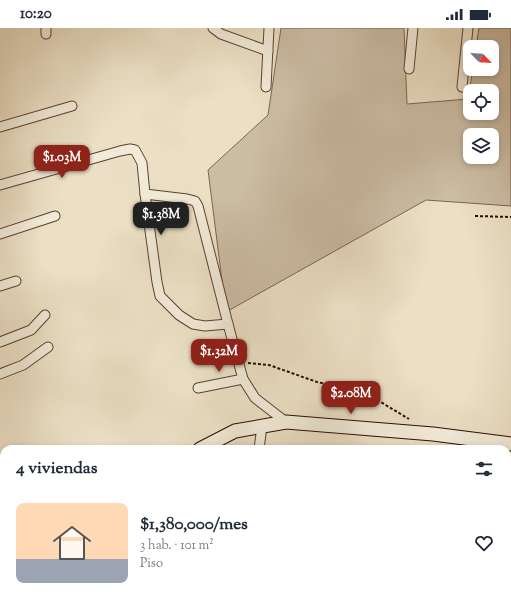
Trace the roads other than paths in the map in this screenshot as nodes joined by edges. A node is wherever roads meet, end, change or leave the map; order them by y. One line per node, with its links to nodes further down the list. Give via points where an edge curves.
1 (213, 28): 5 (street, via 221,34)
2 (269, 28): 5 (street)
3 (413, 28): 6 (street)
4 (468, 28): 8 (street)
5 (268, 51): 7 (street)
6 (409, 69)
7 (266, 87)
8 (462, 87)
9 (72, 106): 10 (street)
10 (0, 127)
11 (0, 185): 12 (street, via 130,149 135,150 142,163)
12 (145, 194): 18 (street, via 195,201); 18 (street, via 160,296 179,315 193,324)
13 (55, 216): 14 (street)
14 (0, 234)
15 (16, 282): 16 (street)
16 (0, 286)
17 (45, 315): 19 (street, via 31,330)
18 (228, 324): 22 (street)
19 (0, 342)
20 (48, 347): 21 (street, via 23,365)
21 (0, 374)
22 (244, 378): 23 (street); 24 (street, via 255,398)
23 (198, 388)
24 (286, 422): 25 (street); 26 (street, via 433,434)
25 (262, 426): 27 (street, via 235,431); 28 (street)
26 (511, 444)
27 (208, 445)
28 (260, 445)

